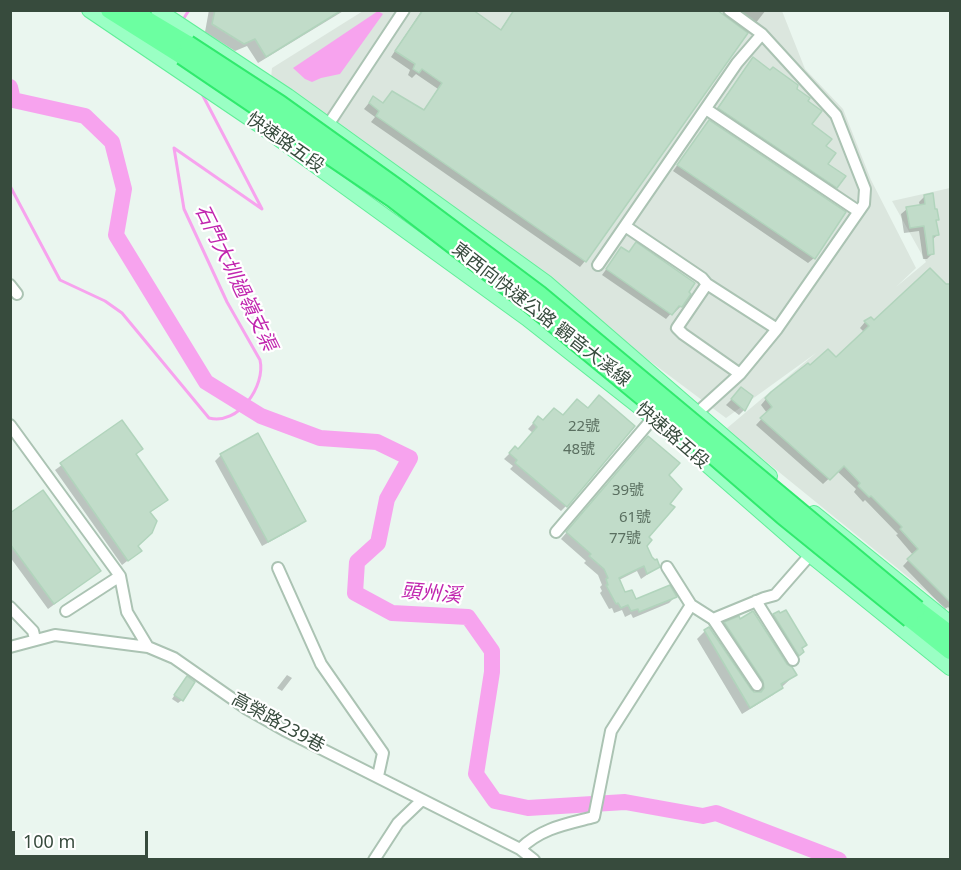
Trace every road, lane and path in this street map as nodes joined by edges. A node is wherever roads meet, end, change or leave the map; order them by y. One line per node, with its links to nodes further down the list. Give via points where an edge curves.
1 (89, 10): 17 (main road, 快速路五段, via 391,219)
2 (109, 10): 34 (highway, 東西向快速公路 觀音大溪線, bridge, via 393,199 599,360)
3 (131, 10): 30 (highway, 東西向快速公路 觀音大溪線, bridge, via 280,104 539,294)
4 (158, 10): 9 (main road, 快速路五段)
5 (404, 10): 9 (street)
6 (729, 10): 7 (street)
7 (762, 34): 8 (street); 10 (street, via 836,115 865,189 864,204)
8 (706, 109): 10 (street); 11 (street)
9 (328, 125): 16 (main road, 快速路五段, via 547,283)
10 (858, 211): 14 (street)
11 (625, 226): 12 (street); 13 (street)
12 (598, 265)
13 (707, 284): 14 (street); 15 (street, via 677,328)
14 (777, 329): 15 (street)
15 (740, 374): 16 (street)
16 (697, 413): 29 (main road, 快速路五段)
17 (653, 418): 19 (street); 20 (main road, 快速路五段)
18 (10, 425): 23 (street)
19 (556, 532)
20 (810, 555): 24 (street, via 775,596); 36 (main road, 快速路五段)
21 (667, 567): 25 (street)
22 (278, 568): 38 (street, via 321,664 383,753)
23 (120, 576): 27 (street); 33 (street, via 127,612)
24 (756, 601): 28 (street); 35 (street)
25 (691, 605): 28 (street); 40 (street, via 611,731 594,817 549,829 531,837)
26 (10, 607): 31 (street, via 33,631)
27 (66, 611)
28 (713, 619): 37 (street)
29 (951, 623)
30 (951, 634)
31 (34, 639): 32 (street, 高榮路239巷); 33 (street, 高榮路239巷, via 55,635)
32 (10, 647)
33 (148, 647): 38 (street, 高榮路239巷, via 174,658 265,720)
34 (951, 651)
35 (793, 660)
36 (951, 668)
37 (757, 685)
38 (378, 776): 39 (street, 高榮路239巷)
39 (422, 800): 40 (street, 高榮路239巷); 41 (street, via 398,823)
40 (520, 849): 42 (street, 高榮路239巷)
41 (374, 860)
42 (534, 860)

